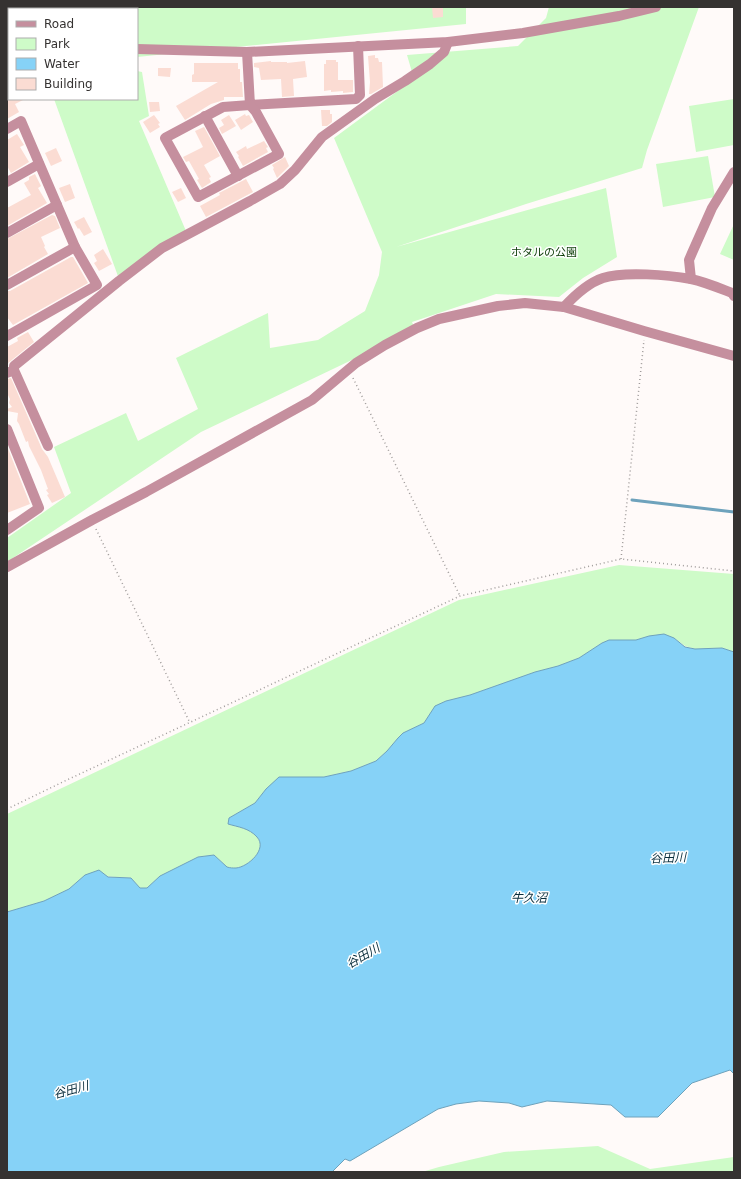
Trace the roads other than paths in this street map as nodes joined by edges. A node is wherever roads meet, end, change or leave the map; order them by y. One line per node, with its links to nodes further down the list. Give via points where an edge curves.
1 (656, 7): 2 (street, via 523,33)
2 (448, 42): 3 (street); 22 (street, via 444,52 430,64 375,98 322,137 280,184 162,248 14,366)
3 (358, 46): 5 (street); 6 (street, via 360,95 356,99)
4 (138, 49): 5 (street)
5 (247, 52): 6 (street)
6 (250, 105): 7 (street, via 223,107); 11 (street, via 279,154)
7 (205, 116): 11 (street); 11 (street, via 165,138 198,197)
8 (7, 129): 9 (street, via 21,121)
9 (39, 164): 12 (street); 13 (street)
10 (734, 172): 16 (street, via 712,208 692,252 689,260)
11 (238, 176)
12 (7, 182)
13 (57, 205): 14 (street); 15 (street)
14 (7, 233)
15 (75, 246): 17 (street); 20 (street, via 97,285)
16 (691, 279): 18 (street, via 732,293); 19 (street, via 654,275 617,275 603,278 573,296)
17 (7, 284)
18 (734, 296)
19 (564, 307): 21 (street); 26 (street, via 525,303 498,306 439,319 417,328 385,344 356,363 312,400 93,523)
20 (7, 336)
21 (734, 356)
22 (10, 372): 24 (street)
23 (7, 429): 25 (street, via 39,508)
24 (48, 446)
25 (7, 530)
26 (7, 567)

